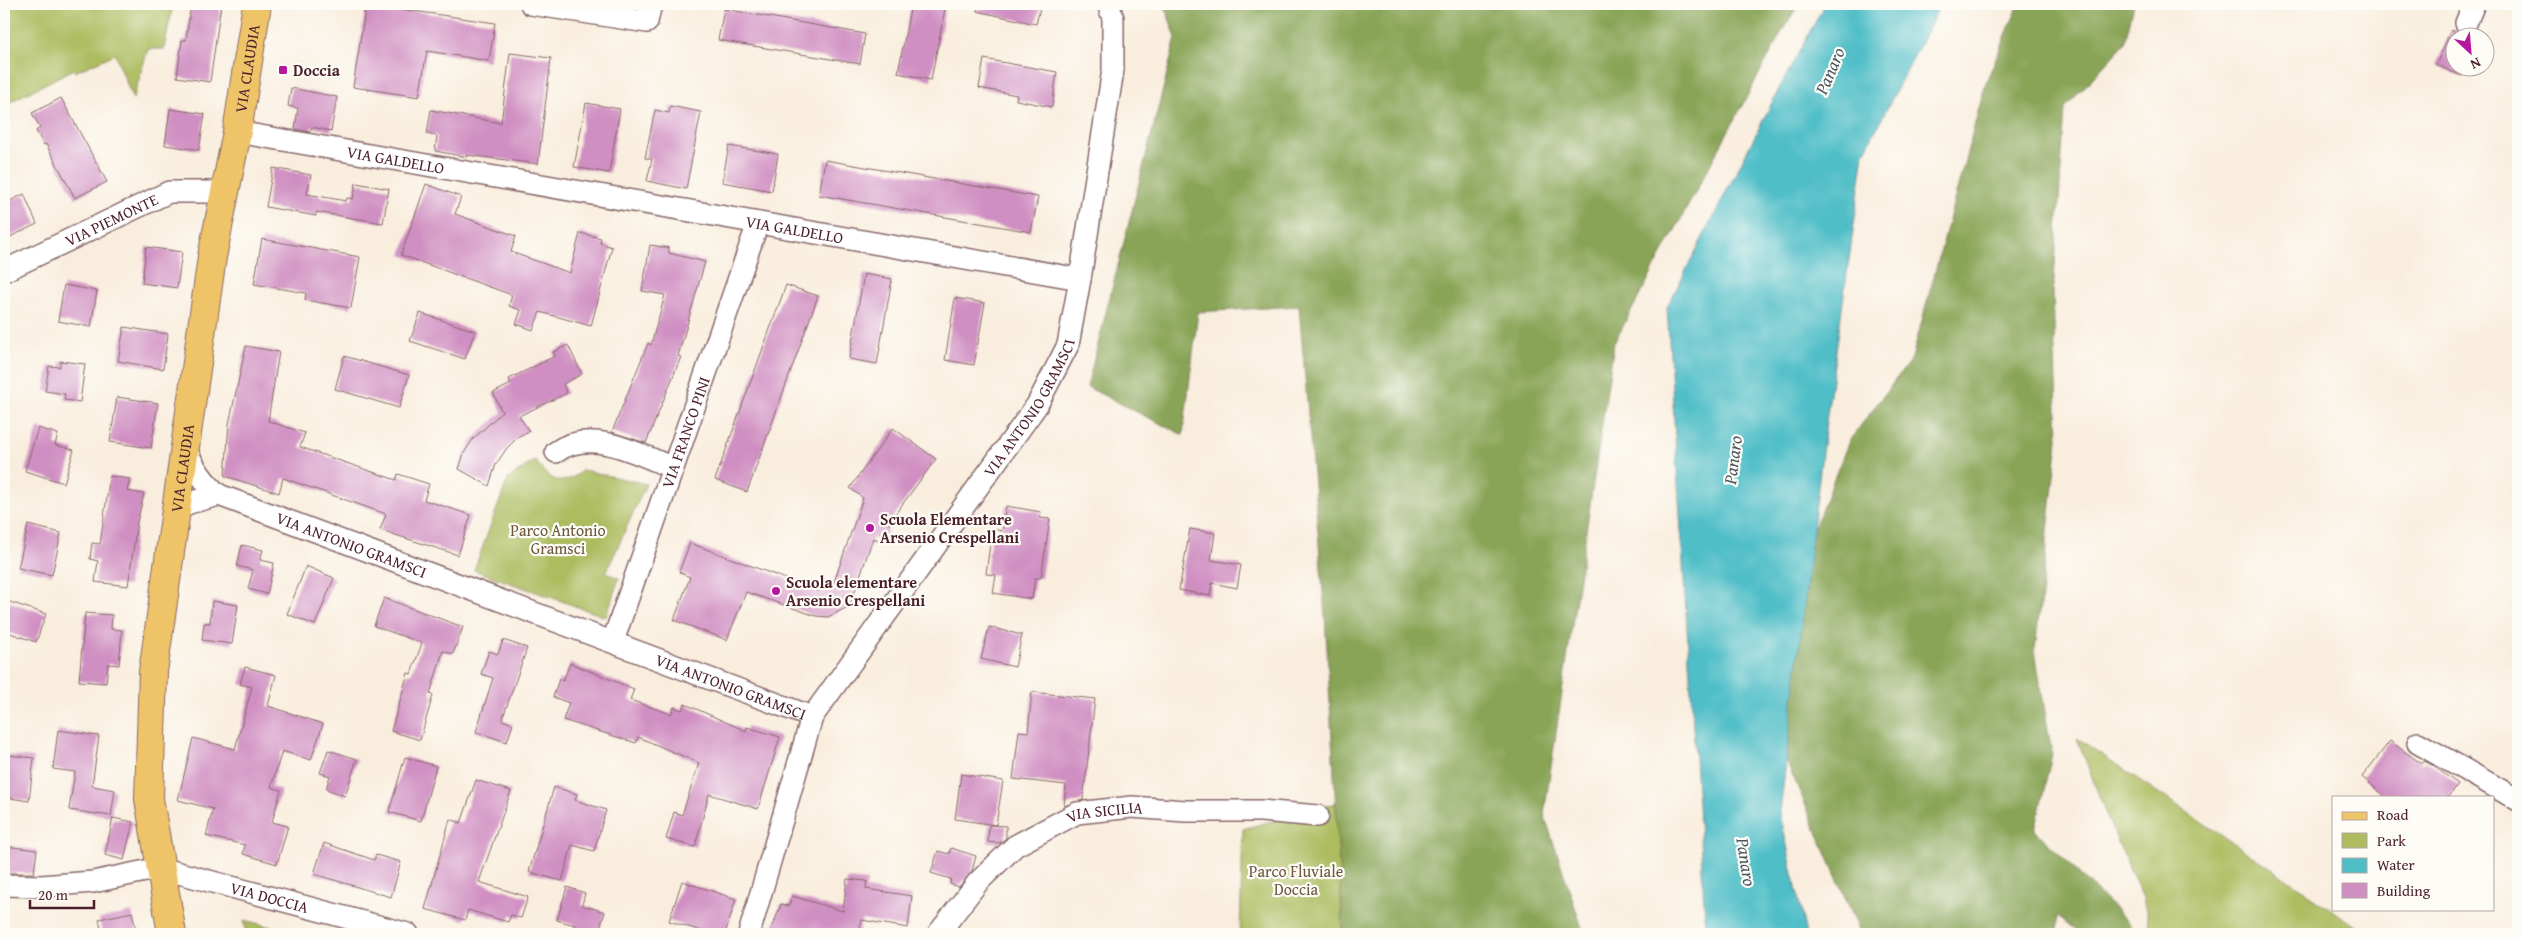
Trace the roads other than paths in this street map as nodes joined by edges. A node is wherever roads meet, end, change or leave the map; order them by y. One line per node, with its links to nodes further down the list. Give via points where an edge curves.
1 (257, 4): 5 (main road, VIA CLAUDIA)
2 (531, 4): 3 (street, via 647,22)
3 (651, 4)
4 (1108, 4): 9 (street, via 1113,18 1113,70)
5 (237, 132): 6 (main road, VIA CLAUDIA); 7 (street, VIA GALDELLO)
6 (224, 192): 8 (street, VIA PIEMONTE, via 169,192); 10 (main road, VIA CLAUDIA)
7 (758, 223): 9 (street, VIA GALDELLO); 12 (street, VIA FRANCO PINI)
8 (4, 271)
9 (1080, 279): 16 (street, VIA ANTONIO GRAMSCI, via 1068,345 1037,405)
10 (185, 447): 13 (street, via 200,475); 14 (main road, VIA CLAUDIA)
11 (556, 452): 12 (street, via 580,442 602,443)
12 (673, 468): 15 (street, VIA FRANCO PINI)
13 (219, 495): 14 (street, via 188,503); 15 (street, VIA ANTONIO GRAMSCI)
14 (176, 510): 20 (main road, VIA CLAUDIA, via 153,672 149,799)
15 (613, 641): 16 (street, VIA ANTONIO GRAMSCI)
16 (812, 717): 24 (street)
17 (2418, 743): 18 (street)
18 (2518, 800)
19 (1318, 816): 25 (street, VIA SICILIA, via 1261,810 1185,811 1132,807 1077,812 1015,846 978,882)
20 (160, 868): 21 (street, via 93,882); 22 (main road, VIA CLAUDIA); 23 (street, VIA DOCCIA)
21 (4, 885)
22 (172, 934)
23 (408, 934)
24 (749, 934)
25 (938, 934)

